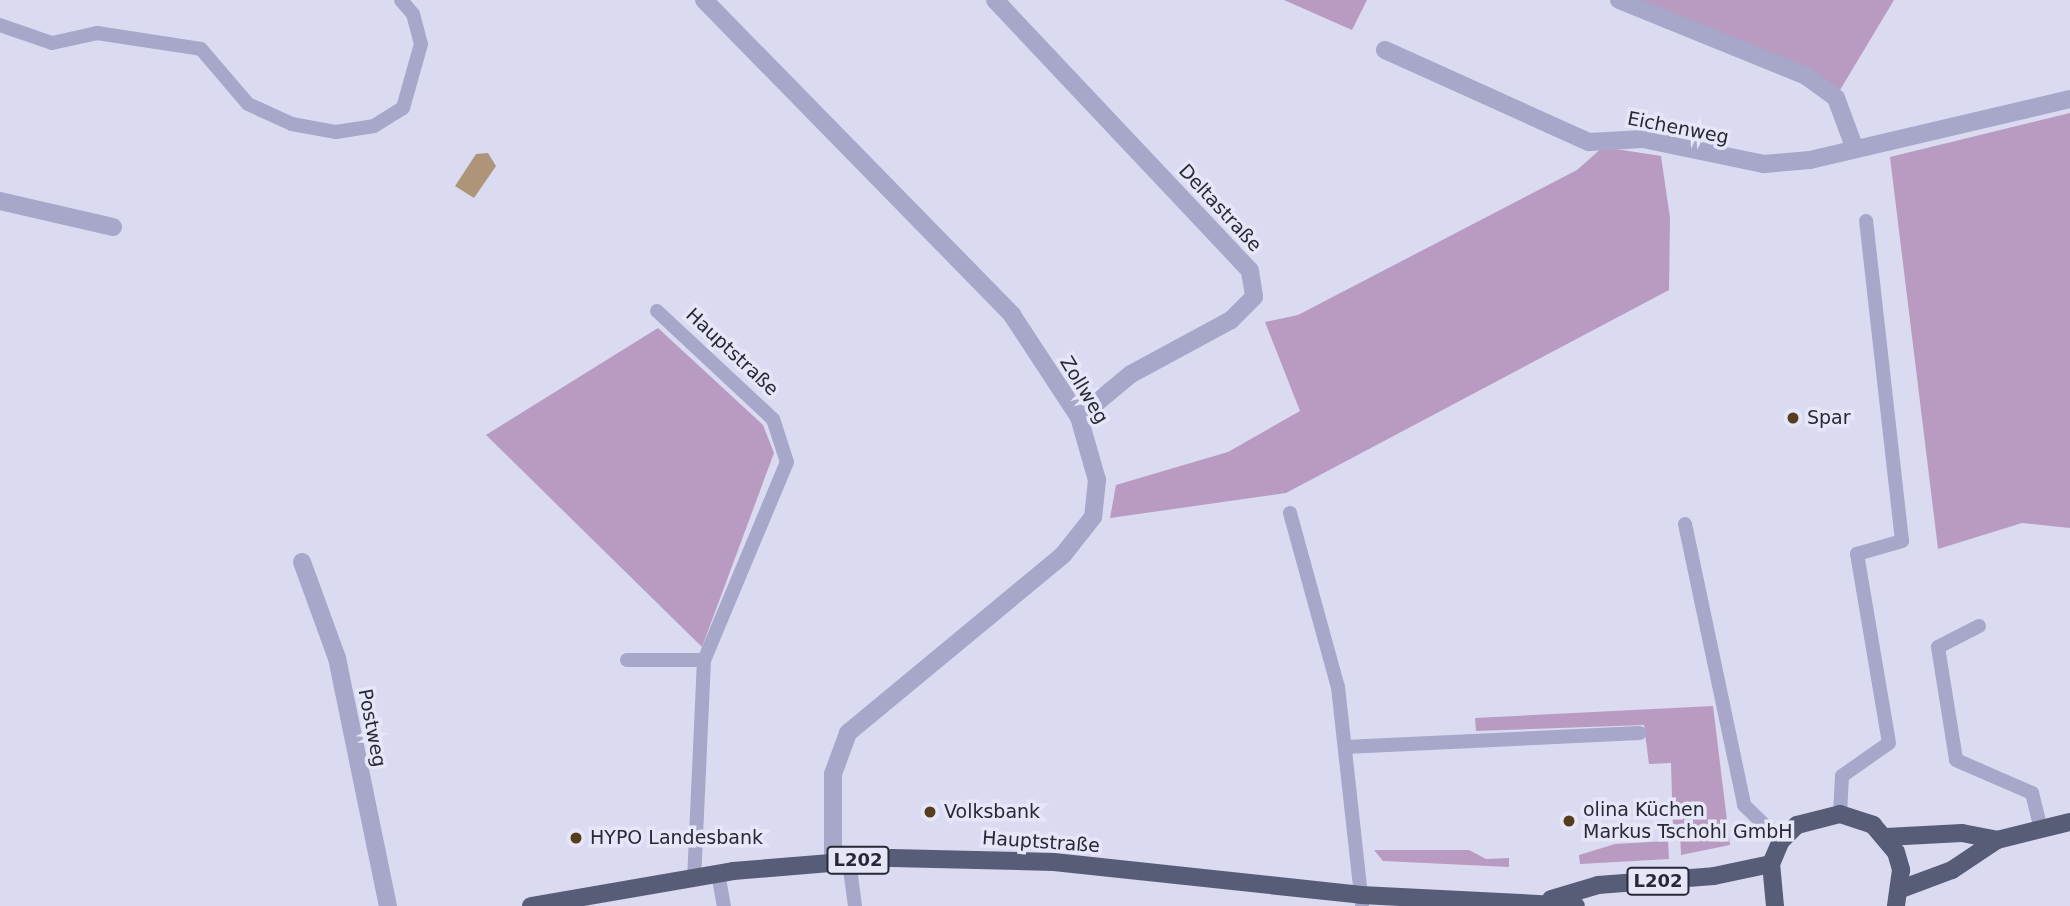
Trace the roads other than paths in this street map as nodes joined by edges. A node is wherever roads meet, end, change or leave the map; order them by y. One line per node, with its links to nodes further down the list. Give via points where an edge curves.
1 (401, 0): 5 (lane, via 413,14 421,44 403,108 374,126 336,132 292,124 248,104 201,49 97,33 52,43)
2 (704, 0): 13 (street, Zollweg, via 1012,315)
3 (995, 0): 13 (street, Deltastraße, via 1250,271 1254,297 1231,320 1131,374)
4 (1619, 0): 8 (street, via 1806,76 1836,98)
5 (0, 25)
6 (1385, 50): 8 (street, Eichenweg, via 1589,142 1643,139 1764,164)
7 (2070, 99): 8 (street, Eichenweg)
8 (1856, 149)
9 (0, 201): 11 (street)
10 (1866, 221): 22 (lane, via 1902,541 1857,554 1889,743 1842,776)
11 (113, 227)
12 (657, 311): 19 (lane, Hauptstraße, via 773,419 787,462)
13 (1079, 417): 28 (street, Zollweg, via 1096,472 1093,517 1063,555 848,733 833,774)
14 (1290, 513): 21 (lane, via 1316,594)
15 (1685, 524): 27 (lane, via 1744,805)
16 (302, 562): 35 (street, Postweg, via 337,658)
17 (1979, 625): 24 (lane, via 1938,647 1956,760 2032,793)
18 (627, 660): 19 (lane)
19 (704, 660): 31 (lane, Hauptstraße)
20 (1640, 733): 21 (lane)
21 (1345, 747): 33 (lane)
22 (1840, 814): 25 (main road); 27 (main road, via 1797,825)
23 (2070, 822): 24 (main road)
24 (2041, 829): 26 (main road)
25 (1886, 837): 26 (main road, via 1962,833); 32 (main road, via 1898,861)
26 (1997, 840): 32 (main road)
27 (1782, 842): 29 (main road)
28 (841, 862): 30 (main road, Hauptstraße / L202); 33 (main road, Hauptstraße / L202, via 1054,862); 38 (lane)
29 (1771, 864): 34 (main road, Hauptstraße / L202, via 1714,876 1598,885); 40 (main road)
30 (718, 873): 31 (main road, Hauptstraße / L202); 37 (lane)
31 (694, 877): 36 (main road, Hauptstraße / L202)
32 (1899, 897)
33 (1361, 901): 34 (main road, Hauptstraße / L202)
34 (1545, 901): 39 (main road, Hauptstraße / L202)
35 (388, 906)
36 (531, 906)
37 (724, 906)
38 (855, 906)
39 (1576, 906)
40 (1775, 906)

